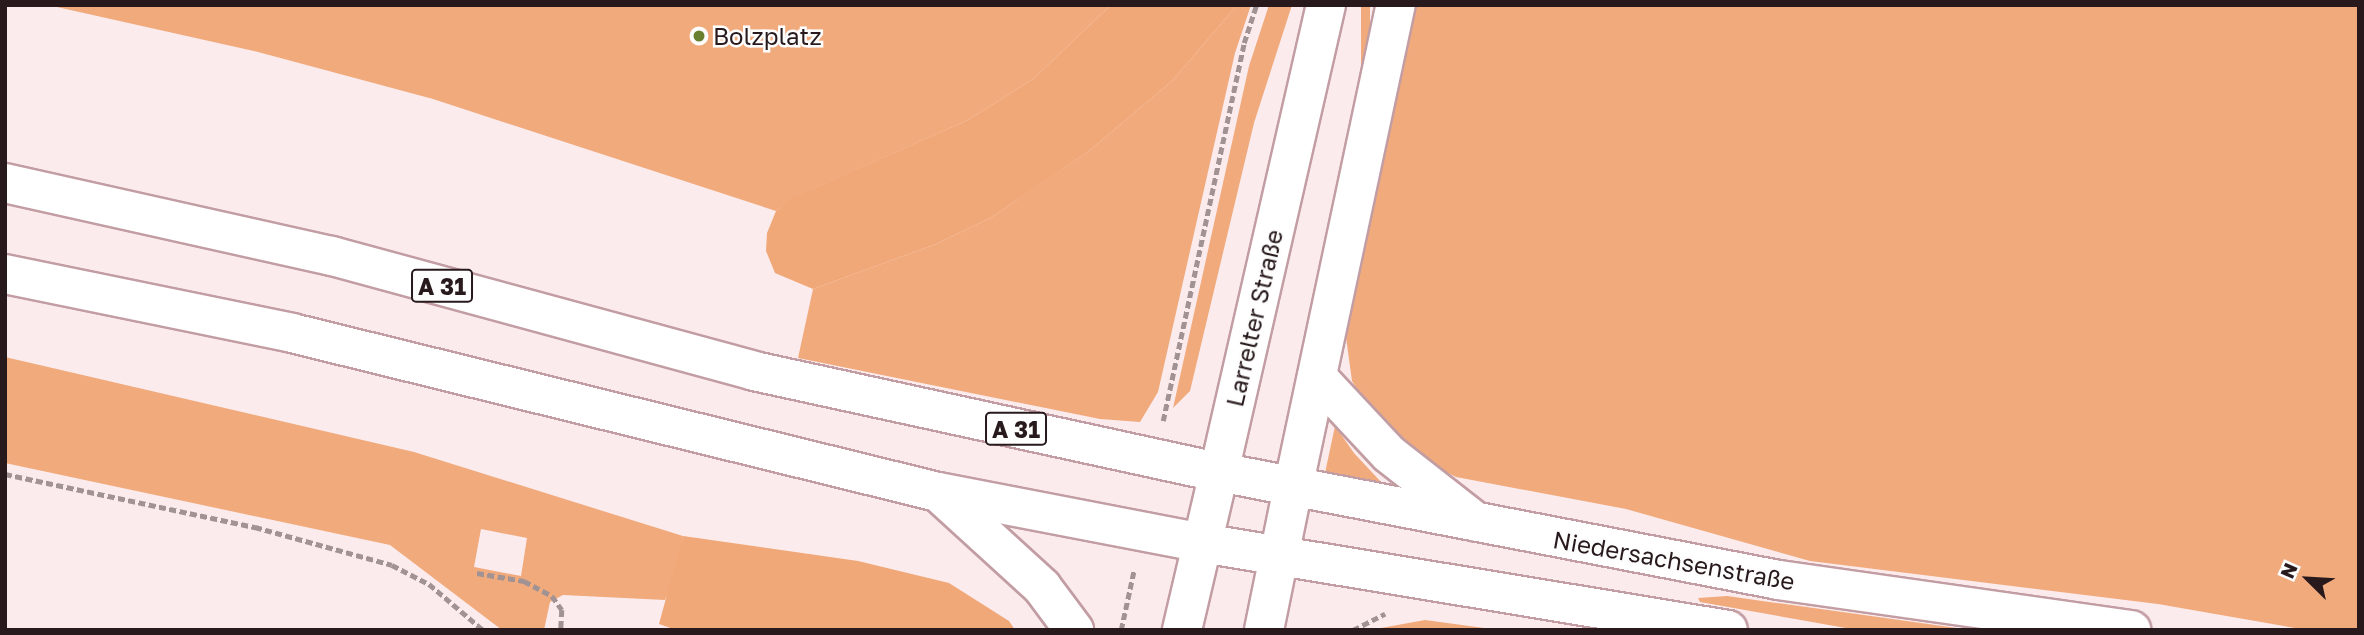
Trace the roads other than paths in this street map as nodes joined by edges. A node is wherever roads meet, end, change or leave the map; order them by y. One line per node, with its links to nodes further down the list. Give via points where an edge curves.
1 (1326, 5): 6 (main road, Larrelter Straße)
2 (1396, 5): 5 (main road)
3 (5, 183): 6 (main road, A 31, via 332,256 768,374)
4 (5, 274): 8 (main road, via 292,333)
5 (1317, 377): 7 (main road); 9 (main road, via 1359,427 1396,461)
6 (1219, 472): 7 (main road, Niedersachsenstraße); 10 (main road, Larrelter Straße)
7 (1293, 488): 9 (main road, Niedersachsenstraße); 11 (main road)
8 (938, 492): 10 (main road); 12 (main road, via 1042,587)
9 (1476, 523): 16 (main road, Niedersachsenstraße, via 1779,580)
10 (1202, 543): 11 (main road); 13 (main road, Larrelter Straße)
11 (1281, 554): 14 (main road); 15 (main road)
12 (1074, 630)
13 (1182, 630)
14 (1264, 630)
15 (1728, 630)
16 (2132, 630)

